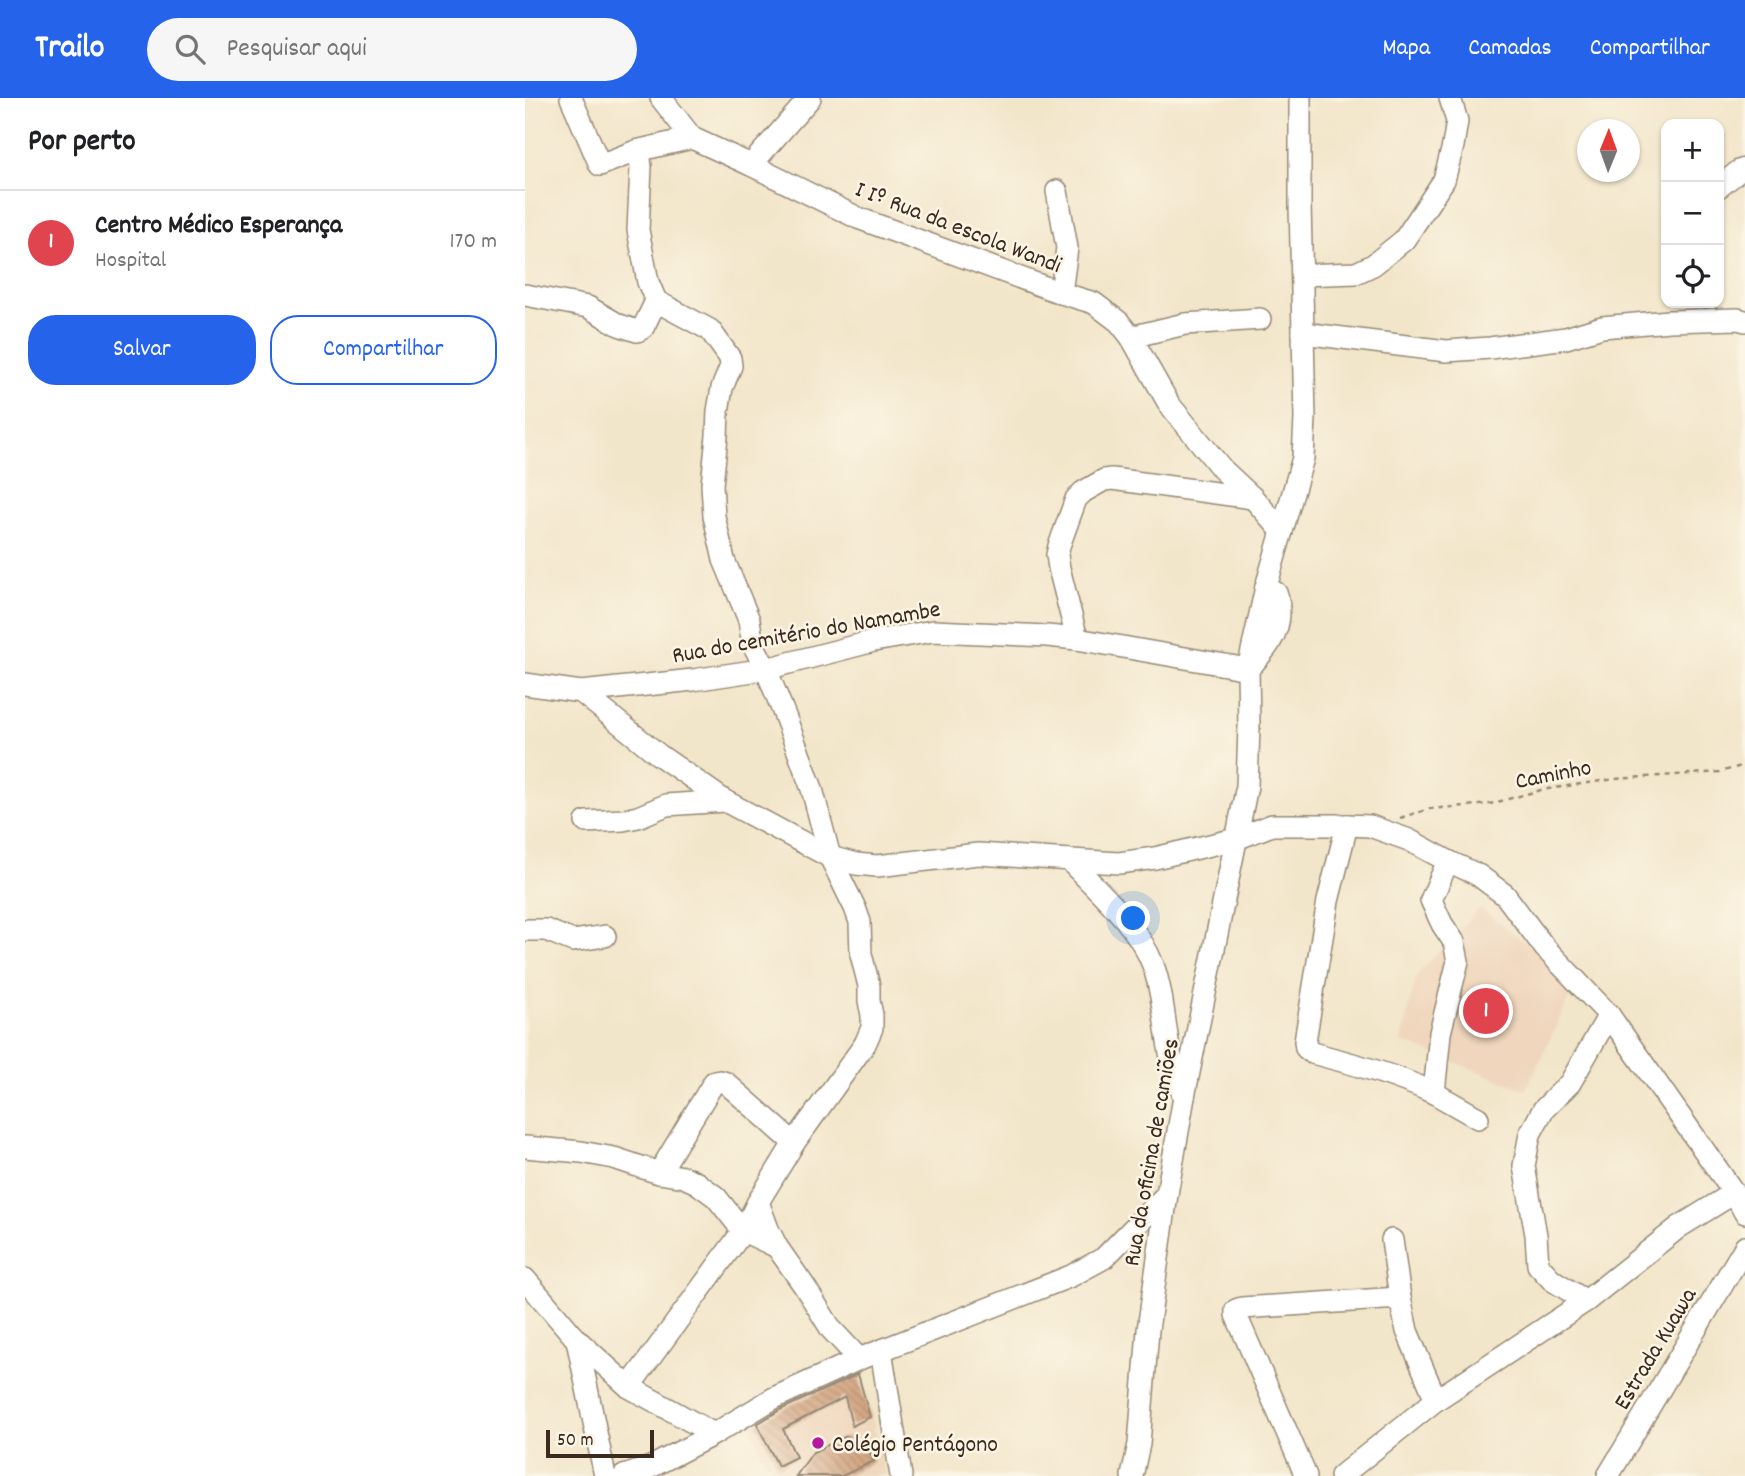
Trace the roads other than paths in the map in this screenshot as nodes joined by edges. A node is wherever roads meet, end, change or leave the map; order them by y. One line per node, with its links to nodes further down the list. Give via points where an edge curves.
1 (571, 98): 7 (street, via 600,165)
2 (661, 98): 6 (street)
3 (810, 98): 8 (street)
4 (1300, 98): 12 (street)
5 (1450, 98): 12 (street, via 1457,121 1444,180 1403,240 1356,273)
6 (692, 138): 7 (street); 8 (street, I Iº Rua da escola Wandi)
7 (636, 151): 15 (street, via 641,167 638,230)
8 (751, 165): 13 (street, I Iº Rua da escola Wandi, via 858,218)
9 (1745, 169): 10 (street)
10 (1724, 183)
11 (1057, 191): 13 (street, via 1067,248)
12 (1301, 275): 18 (street)
13 (1061, 293): 19 (street, I Iº Rua da escola Wandi, via 1094,303)
14 (525, 295): 15 (street, via 588,307 637,331)
15 (656, 301): 23 (street, via 710,330 730,358 718,411 714,516 724,560)
16 (1260, 319): 19 (street, via 1185,324)
17 (1745, 321): 18 (street, via 1602,327 1566,338 1446,351)
18 (1303, 333): 21 (street, via 1304,458)
19 (1131, 337): 20 (street, I Iº Rua da escola Wandi, via 1170,404 1222,469)
20 (1253, 498): 21 (street, I Iº Rua da escola Wandi); 22 (street, via 1112,479 1083,492 1076,499 1057,555)
21 (1282, 531): 24 (street)
22 (1077, 639): 23 (street, Rua do cemitério do Namambe, via 933,631); 24 (street, Rua do cemitério do Namambe)
23 (766, 669): 26 (street, Rua do cemitério do Namambe); 31 (street, via 811,789)
24 (1248, 669): 30 (street, Rua da oficina de camiões, via 1247,786)
25 (525, 684): 26 (street, Rua do cemitério do Namambe)
26 (581, 692): 27 (street)
27 (725, 801): 28 (street, via 666,805 638,817); 31 (street)
28 (586, 822)
29 (1346, 825): 30 (street, via 1272,825); 33 (street, via 1370,827 1409,840); 37 (street, via 1328,901 1306,1048)
30 (1237, 839): 32 (street, via 1119,863); 38 (street, Rua da oficina de camiões)
31 (830, 857): 32 (street, via 877,866 978,854); 40 (street, via 860,922 872,1028)
32 (1069, 860): 38 (street, via 1143,944 1153,966 1173,1067)
33 (1448, 861): 36 (street, via 1505,895 1545,948); 37 (street, via 1431,900 1454,942 1458,961 1440,1033)
34 (525, 930): 35 (street, via 546,930 572,942)
35 (605, 936)
36 (1609, 1015): 43 (street); 53 (street, via 1570,1083 1543,1110 1530,1134 1524,1166 1538,1265 1552,1280)
37 (1434, 1093): 39 (street)
38 (1184, 1097): 44 (street, Rua da oficina de camiões)
39 (1478, 1118)
40 (794, 1143): 42 (street, via 726,1083 714,1082); 45 (street)
41 (525, 1147): 42 (street, via 614,1158)
42 (659, 1173): 47 (street, via 697,1183 716,1197)
43 (1734, 1192): 46 (street); 53 (street, via 1679,1227)
44 (1167, 1194): 55 (street, via 1104,1258 1071,1276); 63 (street, Rua da oficina de camiões)
45 (758, 1202): 47 (street); 49 (street)
46 (1745, 1213)
47 (743, 1231): 49 (street); 57 (street)
48 (1392, 1240): 52 (street)
49 (777, 1247): 56 (street, via 831,1329)
50 (1745, 1247): 66 (street, Estrada Kuawa)
51 (525, 1279): 54 (street)
52 (1400, 1298): 58 (street, via 1407,1331); 64 (street, via 1236,1310)
53 (1586, 1301): 58 (street)
54 (577, 1340): 57 (street); 60 (street)
55 (881, 1350): 56 (street); 62 (street)
56 (859, 1359): 59 (street, via 774,1398)
57 (629, 1387): 59 (street)
58 (1436, 1400): 65 (street)
59 (715, 1434): 61 (street)
60 (605, 1476)
61 (624, 1476)
62 (901, 1476)
63 (1132, 1476)
64 (1306, 1476)
65 (1341, 1476)
66 (1608, 1476)

